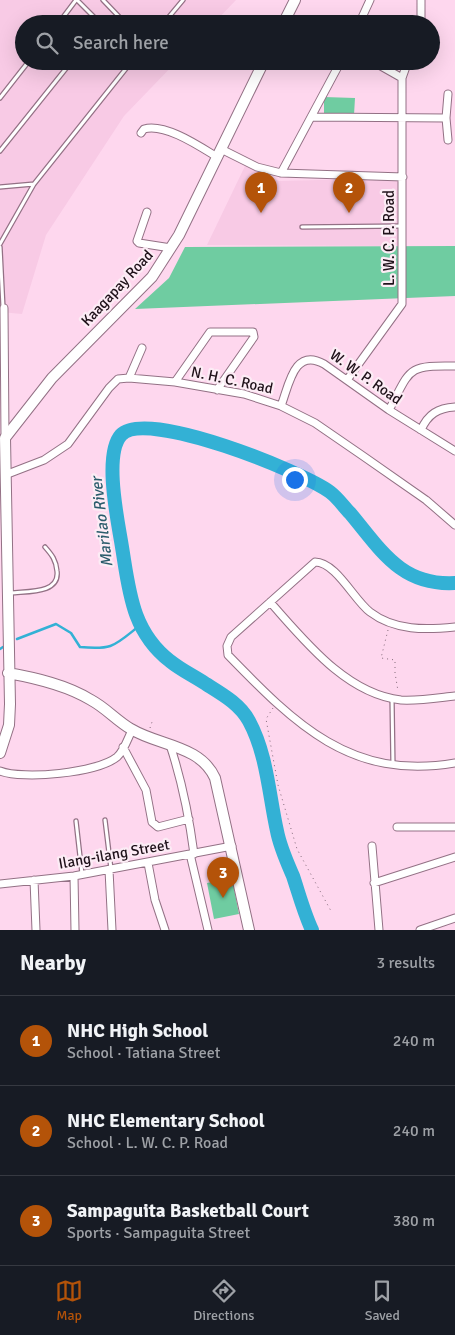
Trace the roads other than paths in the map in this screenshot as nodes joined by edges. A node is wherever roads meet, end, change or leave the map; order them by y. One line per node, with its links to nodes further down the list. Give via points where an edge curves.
1 (77, 0): 7 (lane); 8 (lane)
2 (103, 0): 9 (lane)
3 (183, 0): 10 (lane)
4 (295, 0): 11 (street)
5 (370, 0): 12 (street)
6 (421, 0): 13 (street)
7 (65, 15)
8 (92, 15)
9 (117, 15)
10 (170, 15)
11 (288, 15)
12 (363, 15)
13 (422, 15)
14 (22, 70): 23 (lane)
15 (65, 70): 29 (lane)
16 (125, 70): 33 (lane)
17 (260, 70): 30 (street, Kaagapay Road)
18 (335, 70): 24 (street)
19 (388, 70): 21 (street)
20 (405, 70): 21 (street)
21 (402, 78): 25 (street, L. W. C. P. Road)
22 (448, 94): 26 (street)
23 (0, 98)
24 (311, 116): 25 (street); 31 (street)
25 (404, 117): 26 (street); 32 (street, L. W. C. P. Road)
26 (446, 118): 28 (street)
27 (140, 133): 30 (street, via 156,127)
28 (448, 140)
29 (0, 151)
30 (219, 153): 31 (street); 39 (street, Kaagapay Road)
31 (281, 173): 32 (street)
32 (402, 177): 36 (street, L. W. C. P. Road)
33 (34, 184): 34 (lane); 38 (lane)
34 (0, 187)
35 (147, 212): 39 (street, via 138,236 139,243)
36 (402, 226): 37 (lane); 45 (street, L. W. C. P. Road, via 402,304)
37 (302, 227)
38 (0, 246): 40 (lane)
39 (171, 248): 53 (street, Kaagapay Road, via 152,277 58,372)
40 (4, 308): 42 (street)
41 (142, 348): 44 (street)
42 (2, 364): 48 (street)
43 (455, 366): 51 (street, via 427,366 413,371)
44 (129, 378): 46 (street, N. H. C. Road); 55 (street, via 118,379 109,388 74,438 61,450)
45 (347, 380): 49 (street, W. W. P. Road, via 319,360 306,359 293,373); 51 (street, W. W. P. Road)
46 (175, 382): 47 (street, N. H. C. Road); 47 (street, via 210,332 253,332 254,337)
47 (217, 390): 49 (street, N. H. C. Road, via 244,394)
48 (2, 400): 53 (street)
49 (282, 406): 57 (street, N. H. C. Road, via 315,423 363,456 426,500)
50 (455, 407): 52 (street, via 434,412)
51 (389, 410): 52 (street, W. W. P. Road)
52 (421, 430): 54 (street, W. W. P. Road)
53 (5, 438): 55 (street)
54 (455, 451)
55 (5, 476): 56 (street)
56 (3, 522): 59 (street)
57 (455, 525)
58 (45, 548): 59 (lane, via 56,563 58,576 55,584 49,588)
59 (6, 594): 61 (street)
60 (270, 602): 62 (street, via 310,565 318,562 327,565 369,612 387,622 416,629); 65 (street, via 336,669 361,686); 71 (street, via 231,637 228,655 275,703 336,746 369,761)
61 (3, 606): 63 (street)
62 (455, 627)
63 (8, 673): 66 (street, via 78,693); 69 (street, via 9,725)
64 (455, 696): 65 (street)
65 (396, 699): 71 (lane)
66 (132, 730): 67 (street); 68 (street)
67 (170, 745): 73 (street, via 180,773); 78 (street, via 199,758 211,770)
68 (123, 748): 72 (street, via 119,756 109,762 82,771 26,774); 73 (street, via 146,790 152,822 158,826)
69 (0, 753)
70 (455, 763): 71 (street)
71 (393, 766)
72 (0, 771)
73 (189, 819): 80 (street)
74 (105, 820): 83 (lane)
75 (76, 821): 84 (lane)
76 (397, 827): 77 (street)
77 (455, 827)
78 (232, 846): 80 (street, Ilang-ilang Street); 95 (street)
79 (372, 846): 87 (street)
80 (192, 854): 82 (street, Ilang-ilang Street); 94 (street)
81 (455, 857): 87 (street)
82 (148, 863): 83 (street, Ilang-ilang Street); 93 (street)
83 (110, 870): 84 (street, Ilang-ilang Street); 92 (street)
84 (82, 874): 85 (street, Ilang-ilang Street)
85 (74, 876): 86 (street, Ilang-ilang Street); 91 (street)
86 (34, 880): 88 (street, Ilang-ilang Street); 90 (street)
87 (374, 883): 96 (street)
88 (0, 884)
89 (455, 918): 97 (street)
90 (36, 930)
91 (75, 930)
92 (112, 930)
93 (165, 930)
94 (208, 930)
95 (249, 930)
96 (379, 930)
97 (420, 930)

